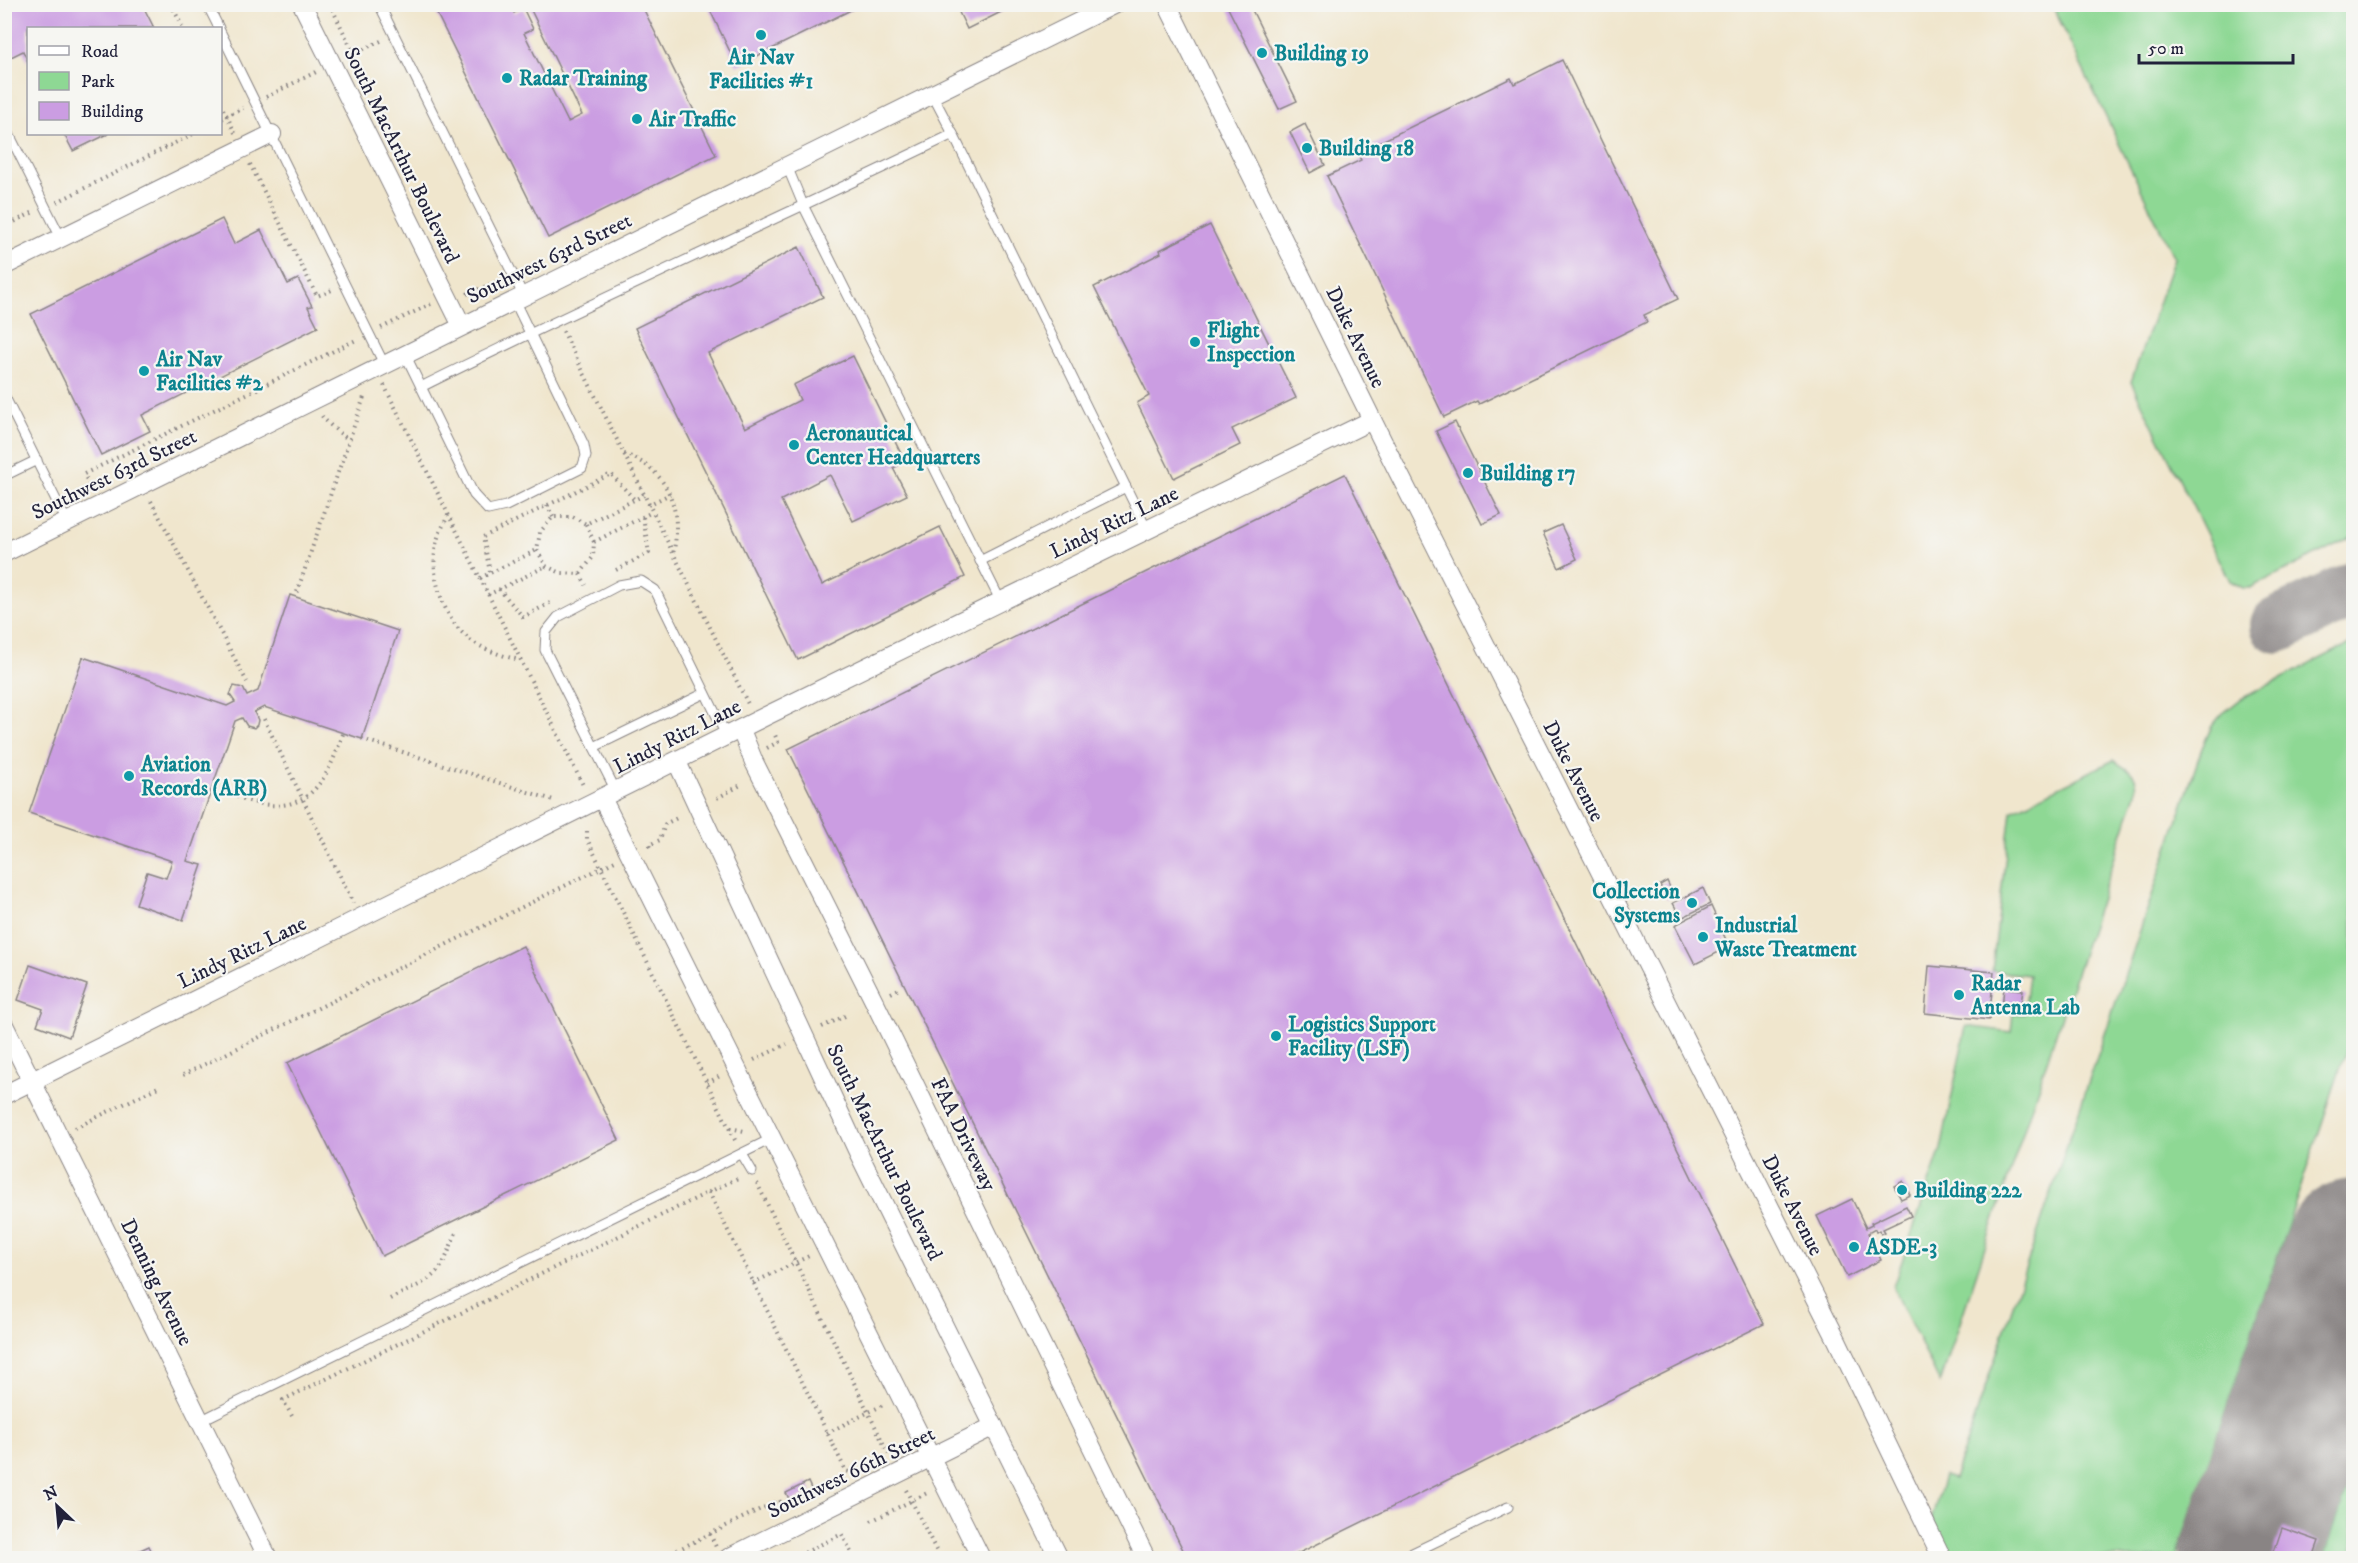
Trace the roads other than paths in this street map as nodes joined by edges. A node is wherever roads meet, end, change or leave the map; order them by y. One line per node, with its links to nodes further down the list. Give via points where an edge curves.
1 (207, 4): 6 (lane)
2 (302, 4): 17 (street, South MacArthur Boulevard)
3 (379, 4): 16 (lane)
4 (1115, 4): 8 (street, Southwest 63rd Street)
5 (1167, 4): 24 (street, Duke Avenue)
6 (218, 27)
7 (222, 34): 10 (lane)
8 (932, 94): 11 (lane); 12 (street, Southwest 63rd Street)
9 (4, 124): 14 (lane)
10 (272, 134): 14 (street); 20 (lane)
11 (953, 134): 13 (lane); 27 (lane)
12 (787, 166): 13 (lane); 16 (street, Southwest 63rd Street)
13 (804, 207): 18 (lane); 31 (lane)
14 (61, 238): 15 (street)
15 (6, 262)
16 (519, 297): 17 (street, Southwest 63rd Street); 18 (lane)
17 (462, 326): 19 (street, Southwest 63rd Street)
18 (530, 333): 21 (lane); 21 (lane, via 586,456 582,468 506,506 488,510 474,495)
19 (409, 362): 20 (street, Southwest 63rd Street); 21 (lane)
20 (384, 364): 28 (street, Southwest 63rd Street)
21 (421, 387)
22 (4, 395): 23 (lane)
23 (7, 407): 25 (lane)
24 (1372, 420): 29 (street, Lindy Ritz Lane); 54 (street, Duke Avenue, via 1837,1340)
25 (37, 460): 26 (lane); 28 (lane)
26 (4, 476)
27 (1126, 487): 29 (lane); 31 (lane)
28 (68, 522): 30 (street, Southwest 63rd Street)
29 (1147, 530): 32 (street, Lindy Ritz Lane)
30 (4, 553)
31 (980, 561): 32 (lane)
32 (1001, 602): 34 (street, Lindy Ritz Lane)
33 (705, 693): 34 (lane); 35 (lane); 35 (lane, via 655,590 641,581 619,585 558,616 546,632 545,650)
34 (734, 733): 36 (street, Lindy Ritz Lane); 52 (street, FAA Driveway, via 754,762 879,1012)
35 (594, 747): 37 (lane)
36 (677, 762): 37 (street, Lindy Ritz Lane); 45 (street, South MacArthur Boulevard, via 858,1152)
37 (609, 789): 39 (street, Lindy Ritz Lane); 41 (street)
38 (4, 1025): 39 (street, Denning Avenue)
39 (32, 1082): 40 (street, Lindy Ritz Lane); 44 (street, Denning Avenue)
40 (4, 1095)
41 (771, 1139): 42 (lane); 46 (street)
42 (742, 1154): 43 (lane); 44 (lane)
43 (752, 1171)
44 (200, 1421): 49 (street, Denning Avenue)
45 (994, 1426): 46 (street, Southwest 66th Street); 51 (street, South MacArthur Boulevard)
46 (931, 1457): 48 (street, Southwest 66th Street); 50 (street)
47 (1508, 1507): 53 (lane)
48 (723, 1554)
49 (268, 1558)
50 (981, 1558)
51 (1059, 1558)
52 (1146, 1558)
53 (1402, 1558)
54 (1942, 1558)

